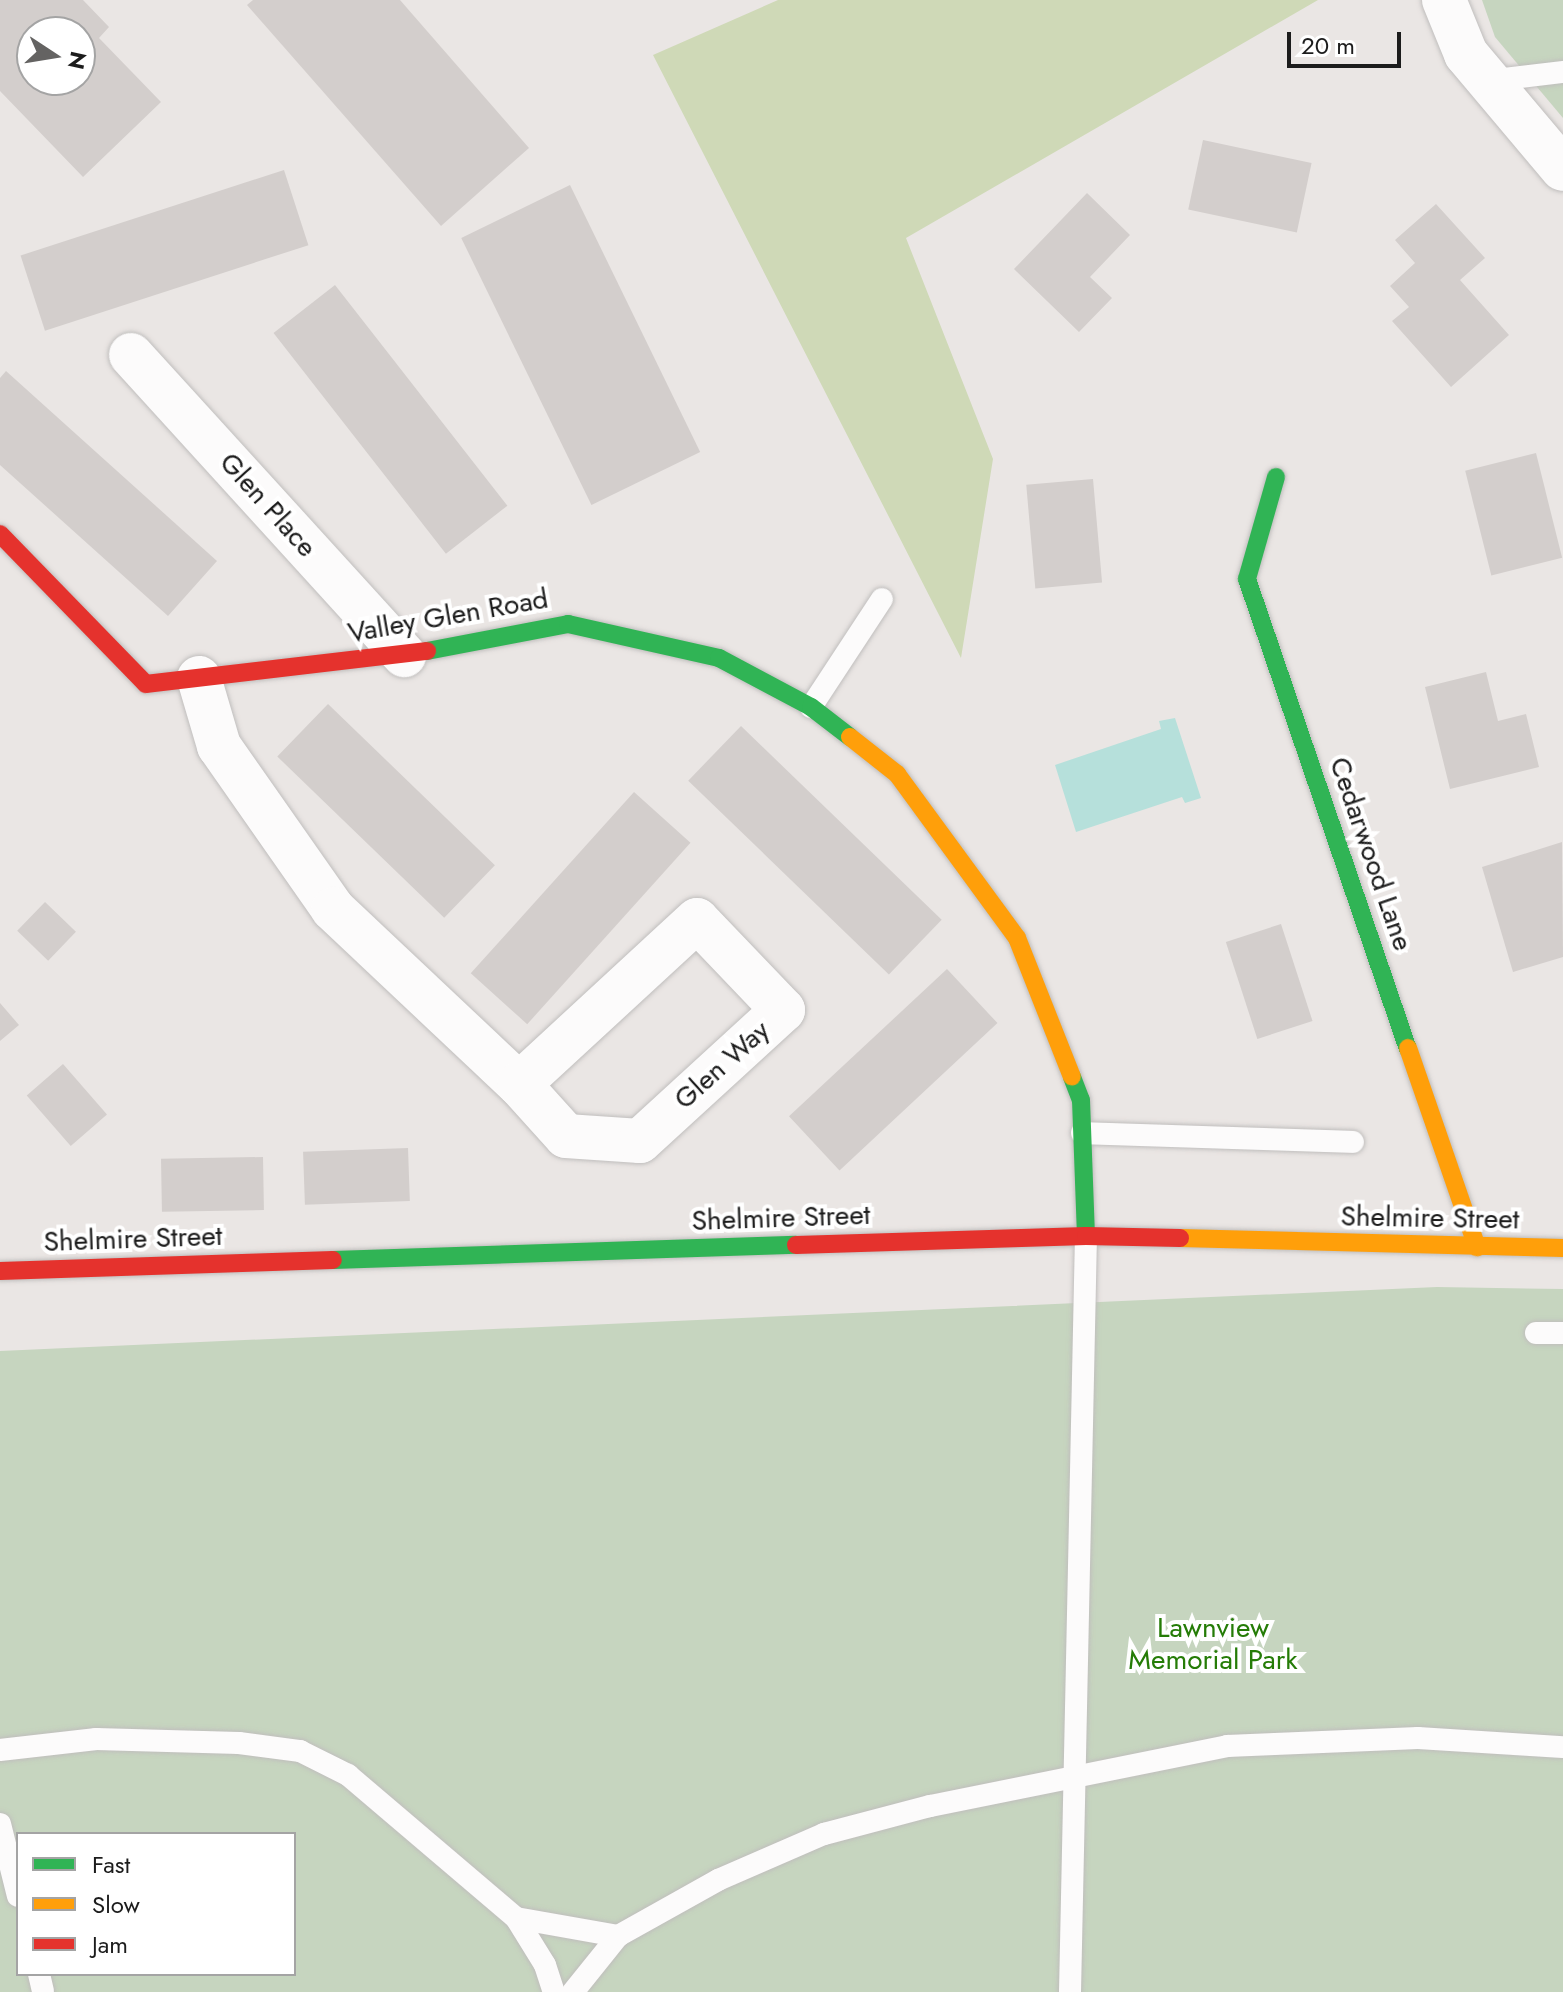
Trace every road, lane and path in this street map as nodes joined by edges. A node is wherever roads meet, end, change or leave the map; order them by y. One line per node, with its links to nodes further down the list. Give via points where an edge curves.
1 (1444, 0): 3 (street, via 1466,54)
2 (1563, 72): 3 (lane)
3 (1486, 81): 4 (street)
4 (1563, 169)
5 (131, 355): 9 (street, Glen Place)
6 (1276, 477): 16 (street, Cedarwood Lane, via 1247,579)
7 (0, 534): 10 (street, Valley Glen Road, via 146,684)
8 (882, 599): 11 (lane)
9 (404, 655): 10 (street, Valley Glen Road); 11 (street, Valley Glen Road, via 568,624 719,658)
10 (199, 678): 12 (street, Glen Way, via 219,746 333,909)
11 (811, 707): 13 (street, Valley Glen Road, via 897,774 1017,938 1081,1100)
12 (519, 1084): 12 (street, Glen Way, via 566,1136 640,1141 783,1010 697,920)
13 (1082, 1133): 14 (lane); 15 (street, Valley Glen Road)
14 (1353, 1142)
15 (1086, 1236): 16 (street, Shelmire Street); 18 (street, Shelmire Street); 23 (lane)
16 (1477, 1247): 17 (street, Shelmire Street)
17 (1563, 1248)
18 (0, 1271)
19 (1536, 1333): 20 (lane)
20 (1563, 1333)
21 (1563, 1747): 23 (lane, via 1418,1738 1227,1746)
22 (0, 1750): 26 (lane, via 96,1739 239,1743 300,1751 348,1775)
23 (1079, 1780): 27 (lane, via 930,1806 824,1834 718,1880); 30 (lane)
24 (0, 1824): 25 (lane)
25 (16, 1888)
26 (516, 1918): 27 (lane); 28 (lane, via 545,1965)
27 (618, 1936): 29 (lane)
28 (554, 1992)
29 (573, 1992)
30 (1070, 1992)

